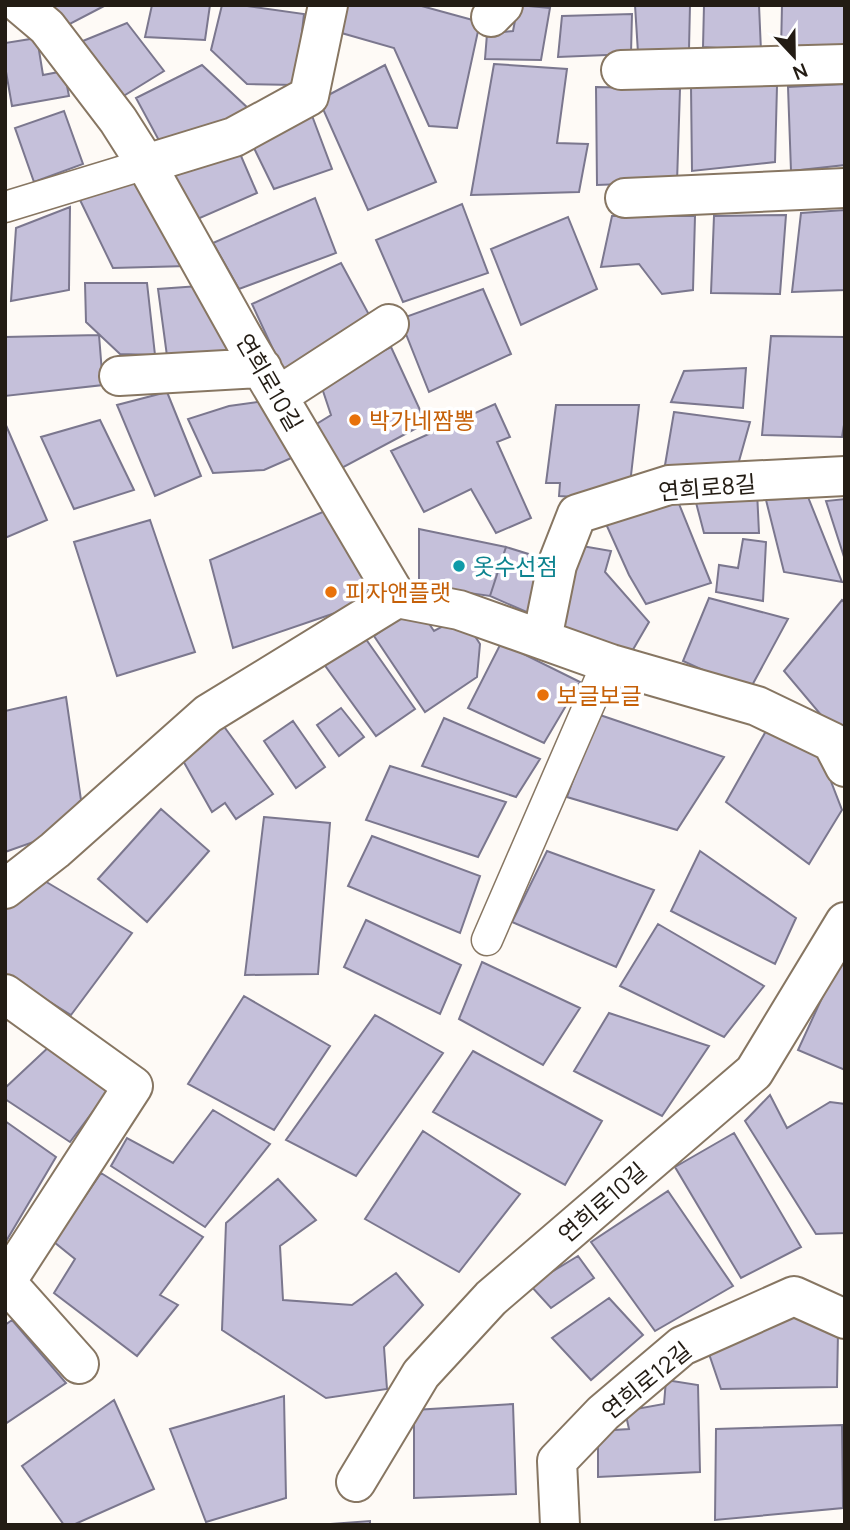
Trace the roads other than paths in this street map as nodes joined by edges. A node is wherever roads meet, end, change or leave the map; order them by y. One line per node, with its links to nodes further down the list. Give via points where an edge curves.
1 (21, 5): 5 (street, 연희로10길, via 47,27)
2 (328, 5): 5 (street, via 309,96 234,136)
3 (845, 65): 4 (street)
4 (621, 70)
5 (146, 163): 8 (lane); 11 (street, 연희로10길)
6 (845, 188): 7 (street)
7 (625, 198)
8 (5, 207)
9 (389, 324): 11 (street)
10 (119, 376): 11 (street)
11 (270, 382): 13 (street, 연희로10길)
12 (845, 477): 14 (street, 연희로8길, via 669,485 577,514 557,565)
13 (397, 598): 14 (street, via 459,610); 17 (street, via 208,714)
14 (542, 639): 15 (street)
15 (611, 664): 16 (street, via 757,706 832,742); 19 (lane, via 602,675)
16 (845, 768)
17 (5, 889)
18 (845, 922): 24 (street, 연희로10길, via 754,1072 491,1297 421,1374)
19 (487, 940)
20 (5, 993): 21 (street, via 133,1086)
21 (6, 1282): 23 (street)
22 (845, 1319): 25 (street, 연희로12길, via 794,1296 682,1346 603,1413 557,1461)
23 (79, 1364)
24 (356, 1482)
25 (560, 1525)

